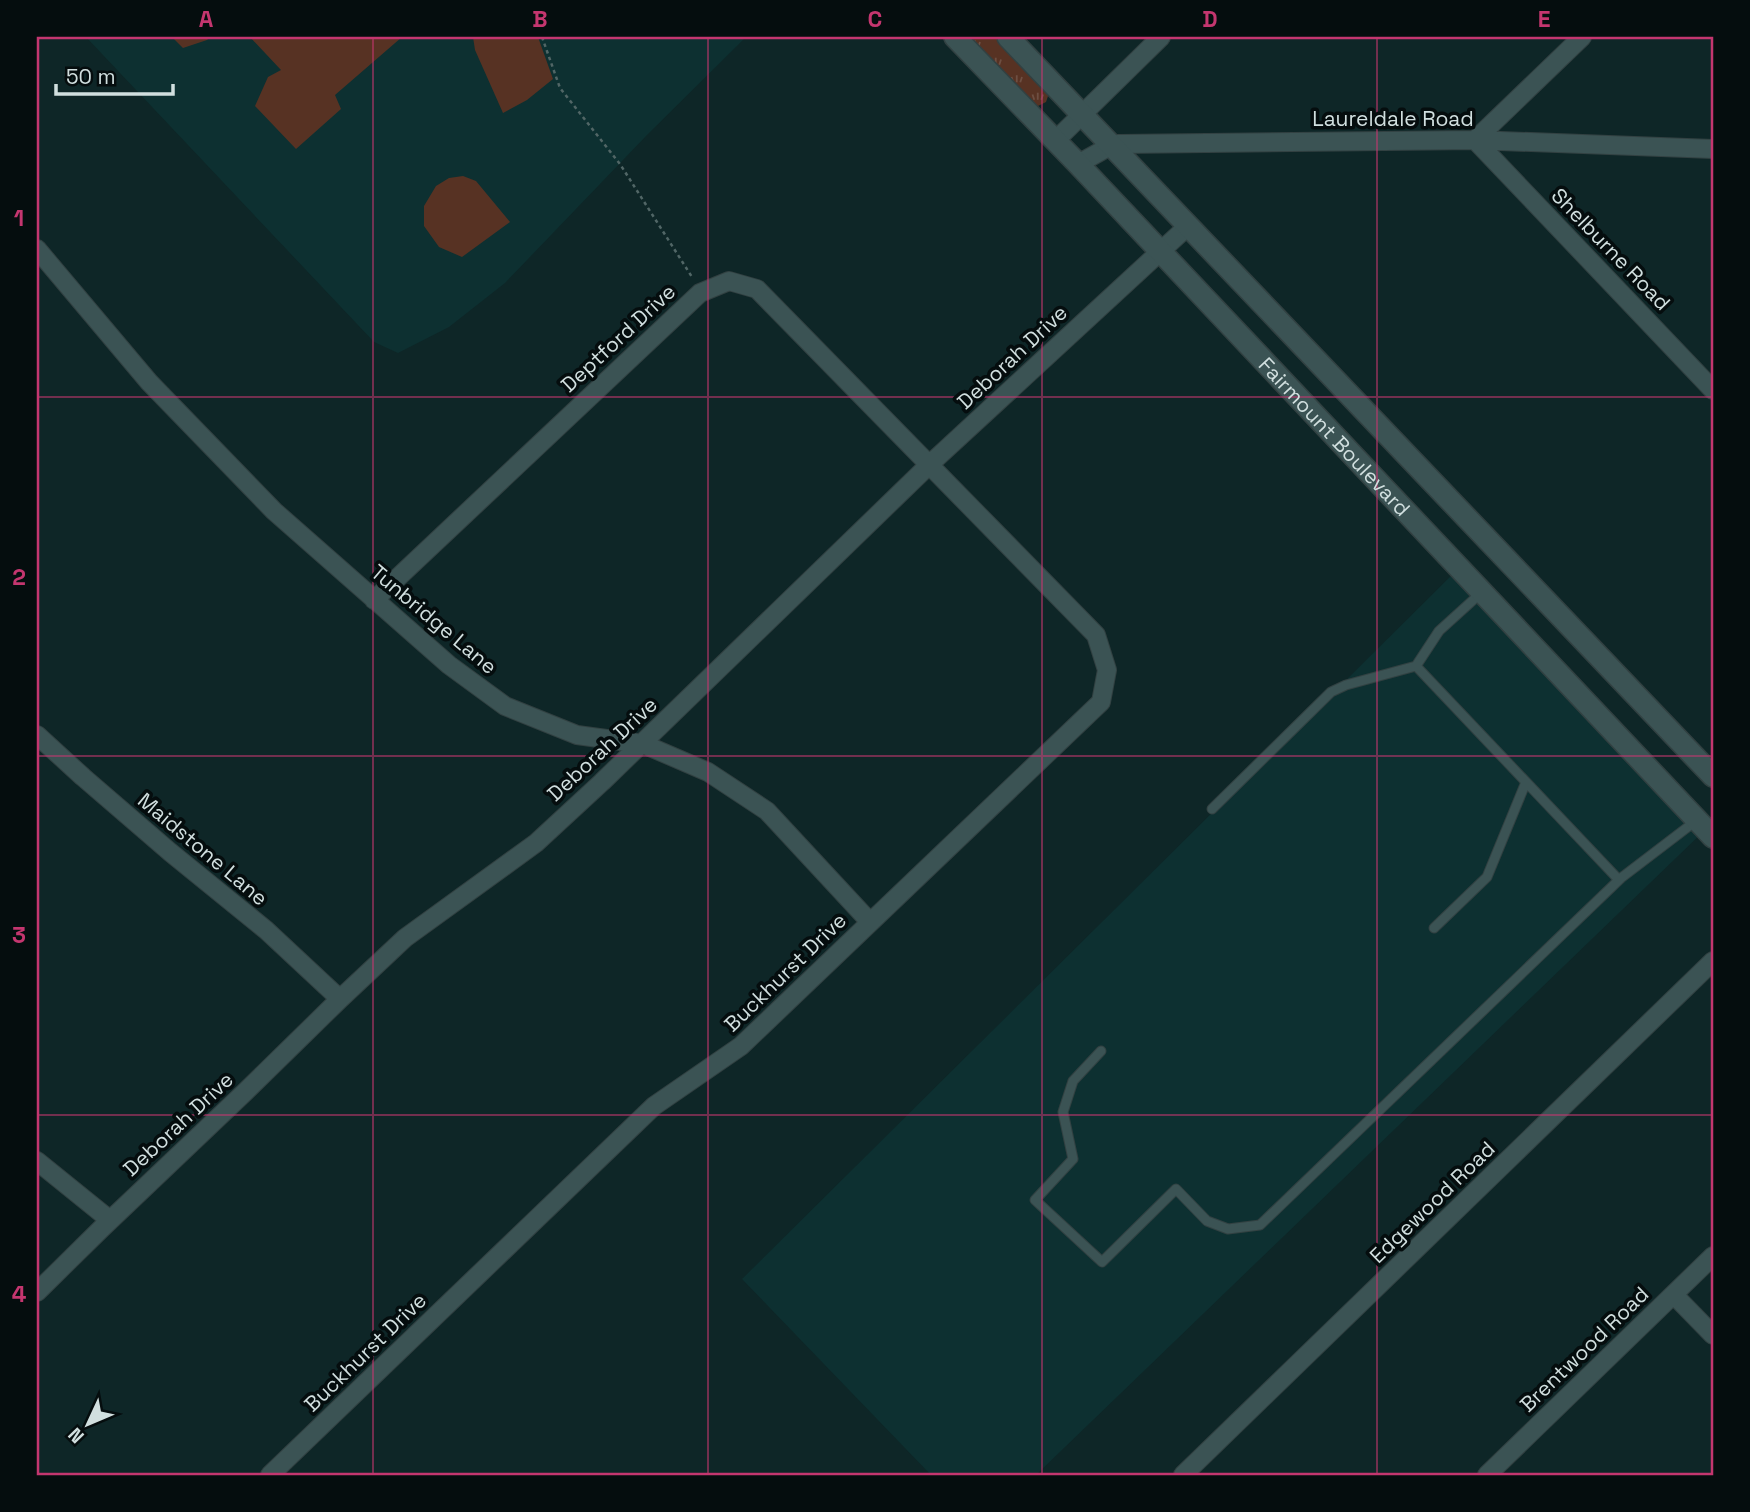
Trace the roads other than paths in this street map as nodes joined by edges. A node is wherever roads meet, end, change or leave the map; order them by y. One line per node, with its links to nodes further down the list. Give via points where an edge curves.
1 (955, 37): 7 (main road, Fairmount Boulevard)
2 (1008, 37): 5 (main road, Fairmount Boulevard)
3 (1161, 37): 5 (street)
4 (1582, 37): 6 (street)
5 (1082, 114): 7 (street); 8 (main road, Fairmount Boulevard)
6 (1475, 140): 8 (street, Laureldale Road); 9 (street, Laureldale Road); 14 (street, Shelburne Road)
7 (1055, 141): 10 (main road, Fairmount Boulevard)
8 (1112, 145): 10 (street, Laureldale Road); 11 (main road, Fairmount Boulevard)
9 (1713, 149)
10 (1078, 164): 13 (main road, Fairmount Boulevard)
11 (1188, 226): 13 (street, Deborah Drive); 21 (main road, Fairmount Boulevard)
12 (37, 248): 17 (street, Tunbridge Lane, via 149,382 274,511)
13 (1159, 251): 15 (street, Deborah Drive); 16 (main road, Fairmount Boulevard)
14 (1713, 390)
15 (930, 464): 17 (street, Deptford Drive, via 757,289 729,281 699,293); 20 (street, Deborah Drive); 27 (street, Buckhurst Drive, via 1096,635 1107,670 1101,702)
16 (1482, 592): 18 (lane, via 1439,631); 24 (main road, Fairmount Boulevard)
17 (374, 600): 20 (street, Tunbridge Lane, via 505,706 577,735)
18 (1416, 666): 22 (lane); 23 (lane, via 1331,692)
19 (37, 735): 30 (street, Maidstone Lane)
20 (643, 744): 27 (street, Tunbridge Lane, via 708,772 767,811); 30 (street, Deborah Drive, via 536,843 405,939)
21 (1713, 776)
22 (1526, 782): 26 (lane); 28 (lane, via 1486,877)
23 (1212, 809)
24 (1698, 820): 25 (main road, Fairmount Boulevard); 26 (lane)
25 (1713, 837)
26 (1619, 880): 31 (lane, via 1261,1225 1228,1229 1207,1222 1176,1189 1102,1262 1035,1200 1073,1159 1063,1112 1073,1081)
27 (870, 922): 38 (street, Buckhurst Drive, via 741,1046 653,1106)
28 (1434, 928)
29 (1713, 961): 39 (street, Edgewood Road)
30 (340, 999): 33 (street, Deborah Drive)
31 (1101, 1051)
32 (37, 1161): 33 (street)
33 (110, 1220): 35 (street, Deborah Drive)
34 (1713, 1256): 36 (street, Brentwood Road)
35 (37, 1292)
36 (1674, 1295): 37 (street); 40 (street, Brentwood Road)
37 (1713, 1335)
38 (270, 1475)
39 (1183, 1475)
40 (1487, 1475)

